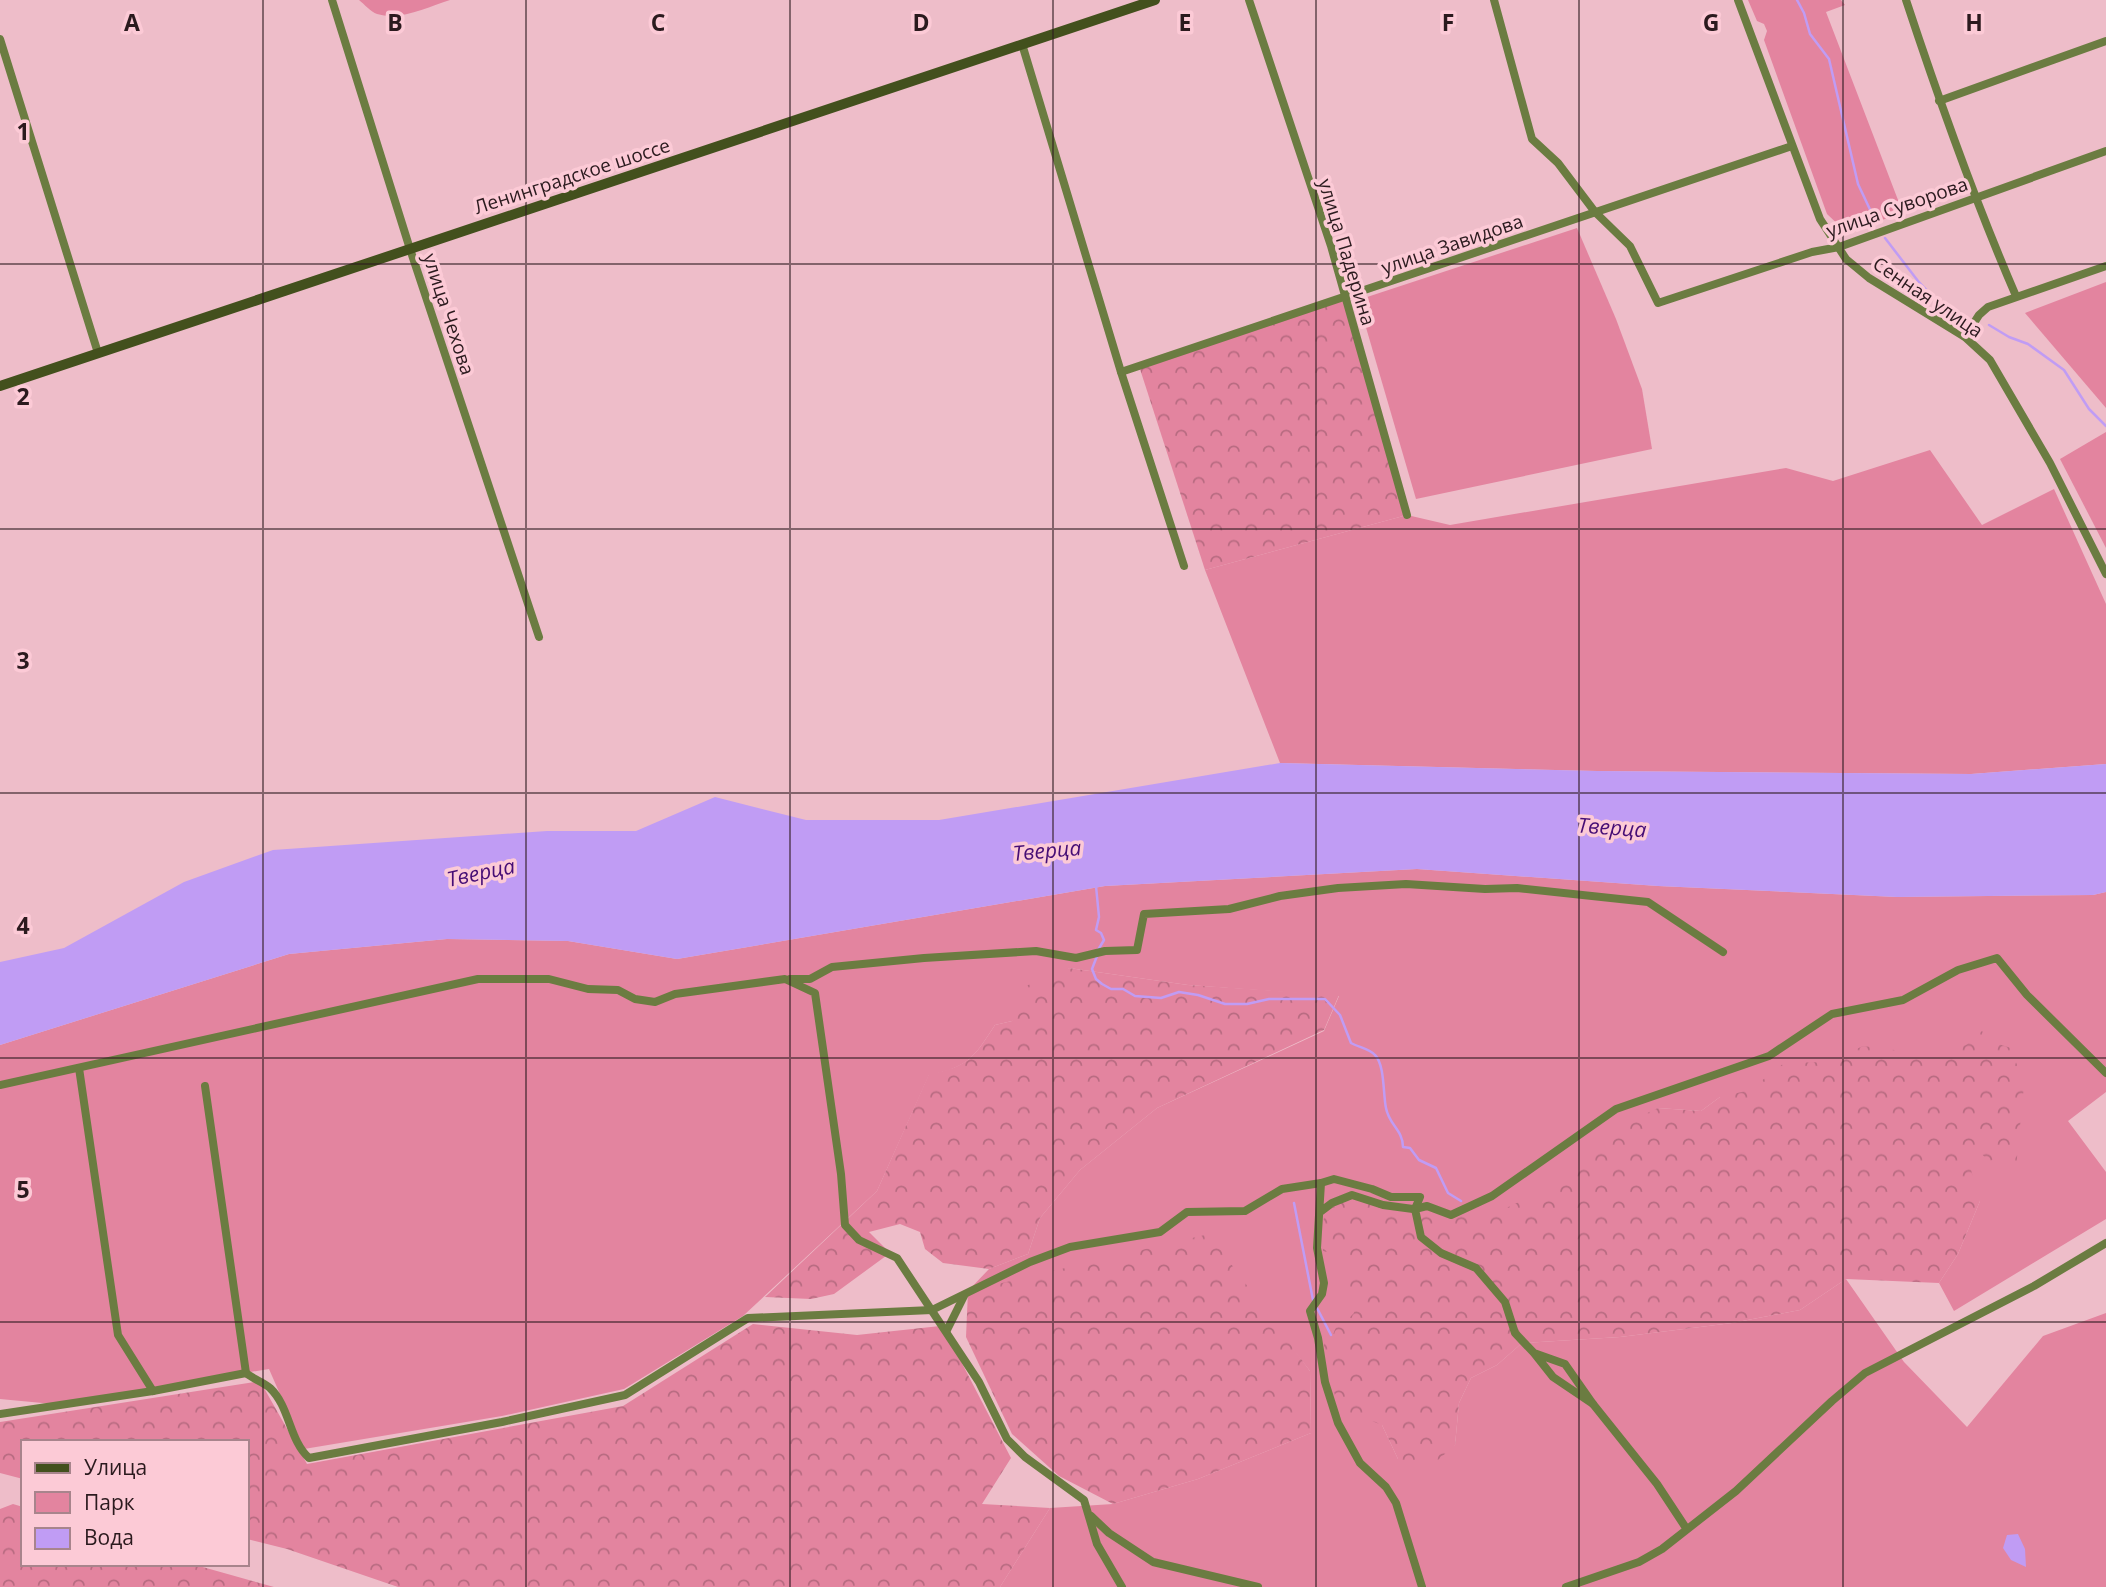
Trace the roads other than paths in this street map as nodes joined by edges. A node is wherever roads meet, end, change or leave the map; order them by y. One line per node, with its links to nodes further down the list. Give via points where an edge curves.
1 (332, 0): 16 (street, улица Чехова)
2 (1155, 0): 9 (main road, Ленинградское шоссе)
3 (1249, 0): 18 (street, улица Падерина)
4 (1494, 0): 14 (street, via 1532,139 1558,163)
5 (1738, 0): 11 (street, Сенная улица)
6 (1906, 0): 10 (street)
7 (0, 38): 21 (street)
8 (2106, 41): 10 (street)
9 (1022, 44): 16 (main road, Ленинградское шоссе); 22 (street)
10 (1939, 101): 13 (street)
11 (1792, 146): 14 (street, улица Завидова); 15 (street, Сенная улица, via 1820,219)
12 (2106, 151): 13 (street, улица Суворова)
13 (1974, 197): 15 (street, улица Суворова); 19 (street)
14 (1595, 212): 15 (street, улица Суворова, via 1630,246 1658,303); 18 (street, улица Завидова)
15 (1839, 247): 20 (street, Сенная улица, via 1869,278)
16 (411, 249): 21 (main road, Ленинградское шоссе); 27 (street, улица Чехова)
17 (2106, 266): 19 (street)
18 (1346, 296): 22 (street, улица Завидова); 24 (street, улица Падерина)
19 (2016, 296): 20 (street, via 1988,307)
20 (1965, 337): 26 (street, Сенная улица, via 1999,373)
21 (98, 353): 23 (main road, Ленинградское шоссе)
22 (1121, 372): 25 (street)
23 (0, 386)
24 (1407, 515)
25 (1184, 566)
26 (2106, 574)
27 (539, 636)
28 (1723, 953): 29 (street, via 1648,902 1517,888 1406,884 1326,889 1230,909 1144,914 1138,950 1076,958 1036,951 924,958 832,967 810,979)
29 (785, 979): 30 (street, via 675,994 655,1002 618,990 588,989 549,979 478,979); 39 (street, via 815,993 845,1225 859,1240 897,1258)
30 (79, 1068): 32 (street); 43 (street, via 118,1335)
31 (2106, 1073): 35 (street, via 2027,995 1997,958 1958,970 1903,1000 1832,1014 1769,1056 1616,1109 1492,1196 1451,1215 1427,1206)
32 (0, 1085)
33 (205, 1086): 42 (street)
34 (1321, 1183): 35 (street, via 1334,1179 1391,1197 1420,1197); 36 (street); 38 (street, via 1282,1189 1245,1211 1187,1212 1160,1232 1070,1247)
35 (1416, 1209): 36 (street, via 1352,1195); 41 (street, via 1421,1237 1441,1253 1476,1268 1505,1302 1515,1333)
36 (1320, 1212): 50 (street, via 1317,1248 1324,1283 1310,1311 1325,1382 1346,1440 1396,1503)
37 (2106, 1243): 47 (street, via 2034,1286 1865,1373 1736,1491)
38 (964, 1296): 39 (street); 40 (street)
39 (932, 1310): 40 (street); 42 (street, via 748,1318 625,1395 309,1458 270,1388)
40 (947, 1330): 46 (street, via 1007,1439 1084,1500)
41 (1534, 1353): 44 (street, via 1553,1377); 44 (street, via 1565,1364)
42 (246, 1373): 43 (street)
43 (153, 1391): 45 (street)
44 (1593, 1405): 47 (street)
45 (0, 1413)
46 (1089, 1513): 48 (street, via 1097,1544); 49 (street, via 1109,1533 1153,1562)
47 (1686, 1528): 51 (street, via 1639,1562)
48 (1122, 1587)
49 (1258, 1587)
50 (1422, 1587)
51 (1566, 1587)

